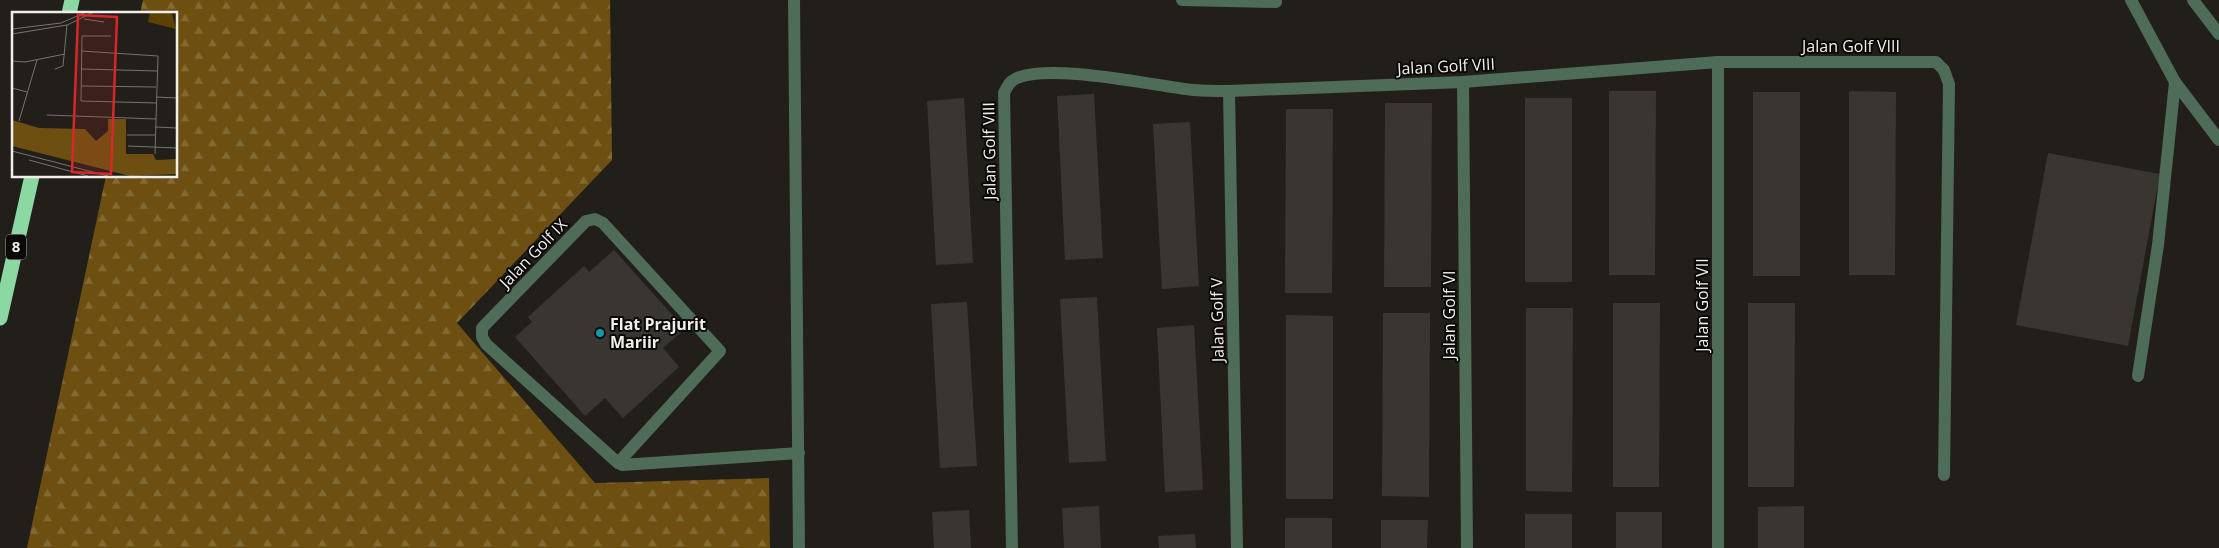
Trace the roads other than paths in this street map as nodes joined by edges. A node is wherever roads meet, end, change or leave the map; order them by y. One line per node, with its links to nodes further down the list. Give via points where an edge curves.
1 (794, 0): 15 (street)
2 (1182, 0): 5 (street)
3 (2130, 0): 9 (street)
4 (2193, 0): 6 (street)
5 (1276, 2)
6 (2219, 34)
7 (1718, 62): 8 (street, Jalan Golf VIII); 17 (street, Jalan Golf VIII, via 1936,62 1944,70 1949,84); 22 (street, Jalan Golf VII)
8 (1463, 82): 10 (street, Jalan Golf VIII); 21 (street, Jalan Golf VI)
9 (2175, 82): 11 (street); 14 (street, via 2158,245)
10 (1229, 91): 19 (street, Jalan Golf VIII, via 1046,73 1017,78 1006,88); 20 (street, Jalan Golf V)
11 (2219, 140)
12 (32, 178): 13 (highway, 8)
13 (0, 318)
14 (2138, 376)
15 (799, 454): 16 (street, via 626,466); 18 (street)
16 (618, 463): 16 (street, Jalan Golf IX, via 482,337 482,328 586,221 595,219 603,223 720,351)
17 (1944, 475)
18 (799, 548)
19 (1012, 548)
20 (1237, 548)
21 (1467, 548)
22 (1718, 548)

